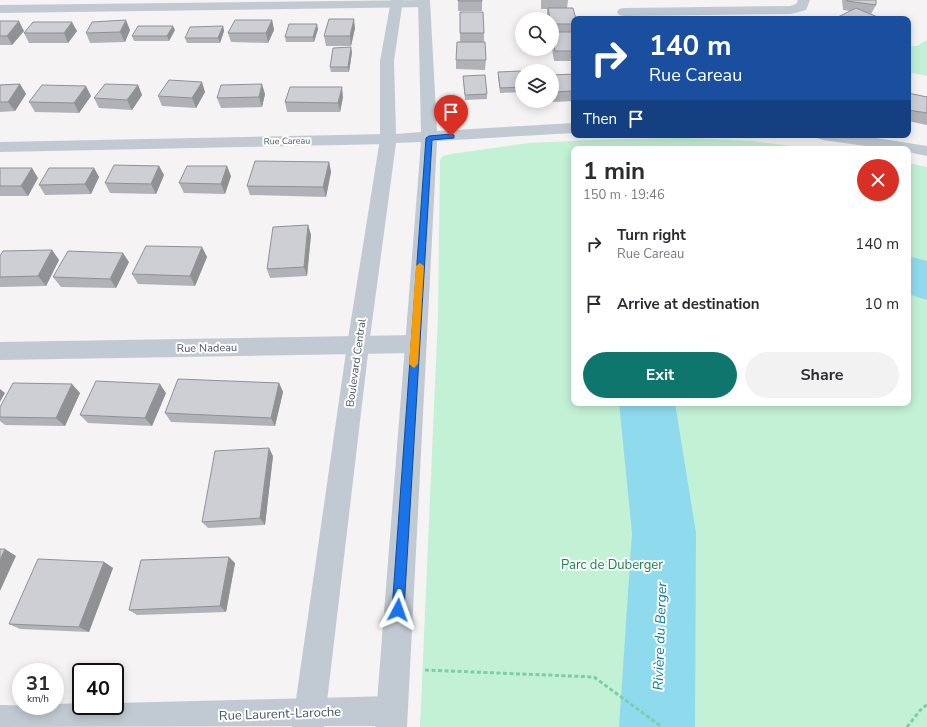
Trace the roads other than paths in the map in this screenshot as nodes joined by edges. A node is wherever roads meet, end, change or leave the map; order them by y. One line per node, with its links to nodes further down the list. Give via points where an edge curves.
1 (804, 0): 5 (street, via 801,7 791,10)
2 (424, 2): 3 (street); 7 (street)
3 (397, 3): 4 (street); 9 (street, Boulevard Central, via 387,61)
4 (0, 9)
5 (623, 10)
6 (571, 128): 7 (street, Rue Careau)
7 (429, 138): 9 (street, Rue Careau); 14 (street)
8 (842, 138): 10 (street)
9 (388, 140): 11 (street, Rue Careau); 15 (street, Boulevard Central)
10 (894, 146)
11 (0, 147)
12 (911, 149): 13 (street)
13 (927, 151)
14 (415, 344): 15 (street, Rue Nadeau); 17 (street)
15 (358, 345): 16 (street, Rue Nadeau); 18 (street, Boulevard Central)
16 (0, 351)
17 (391, 719): 18 (street, Rue Laurent-Laroche)
18 (309, 720): 19 (street, Rue Laurent-Laroche)
19 (0, 721)

